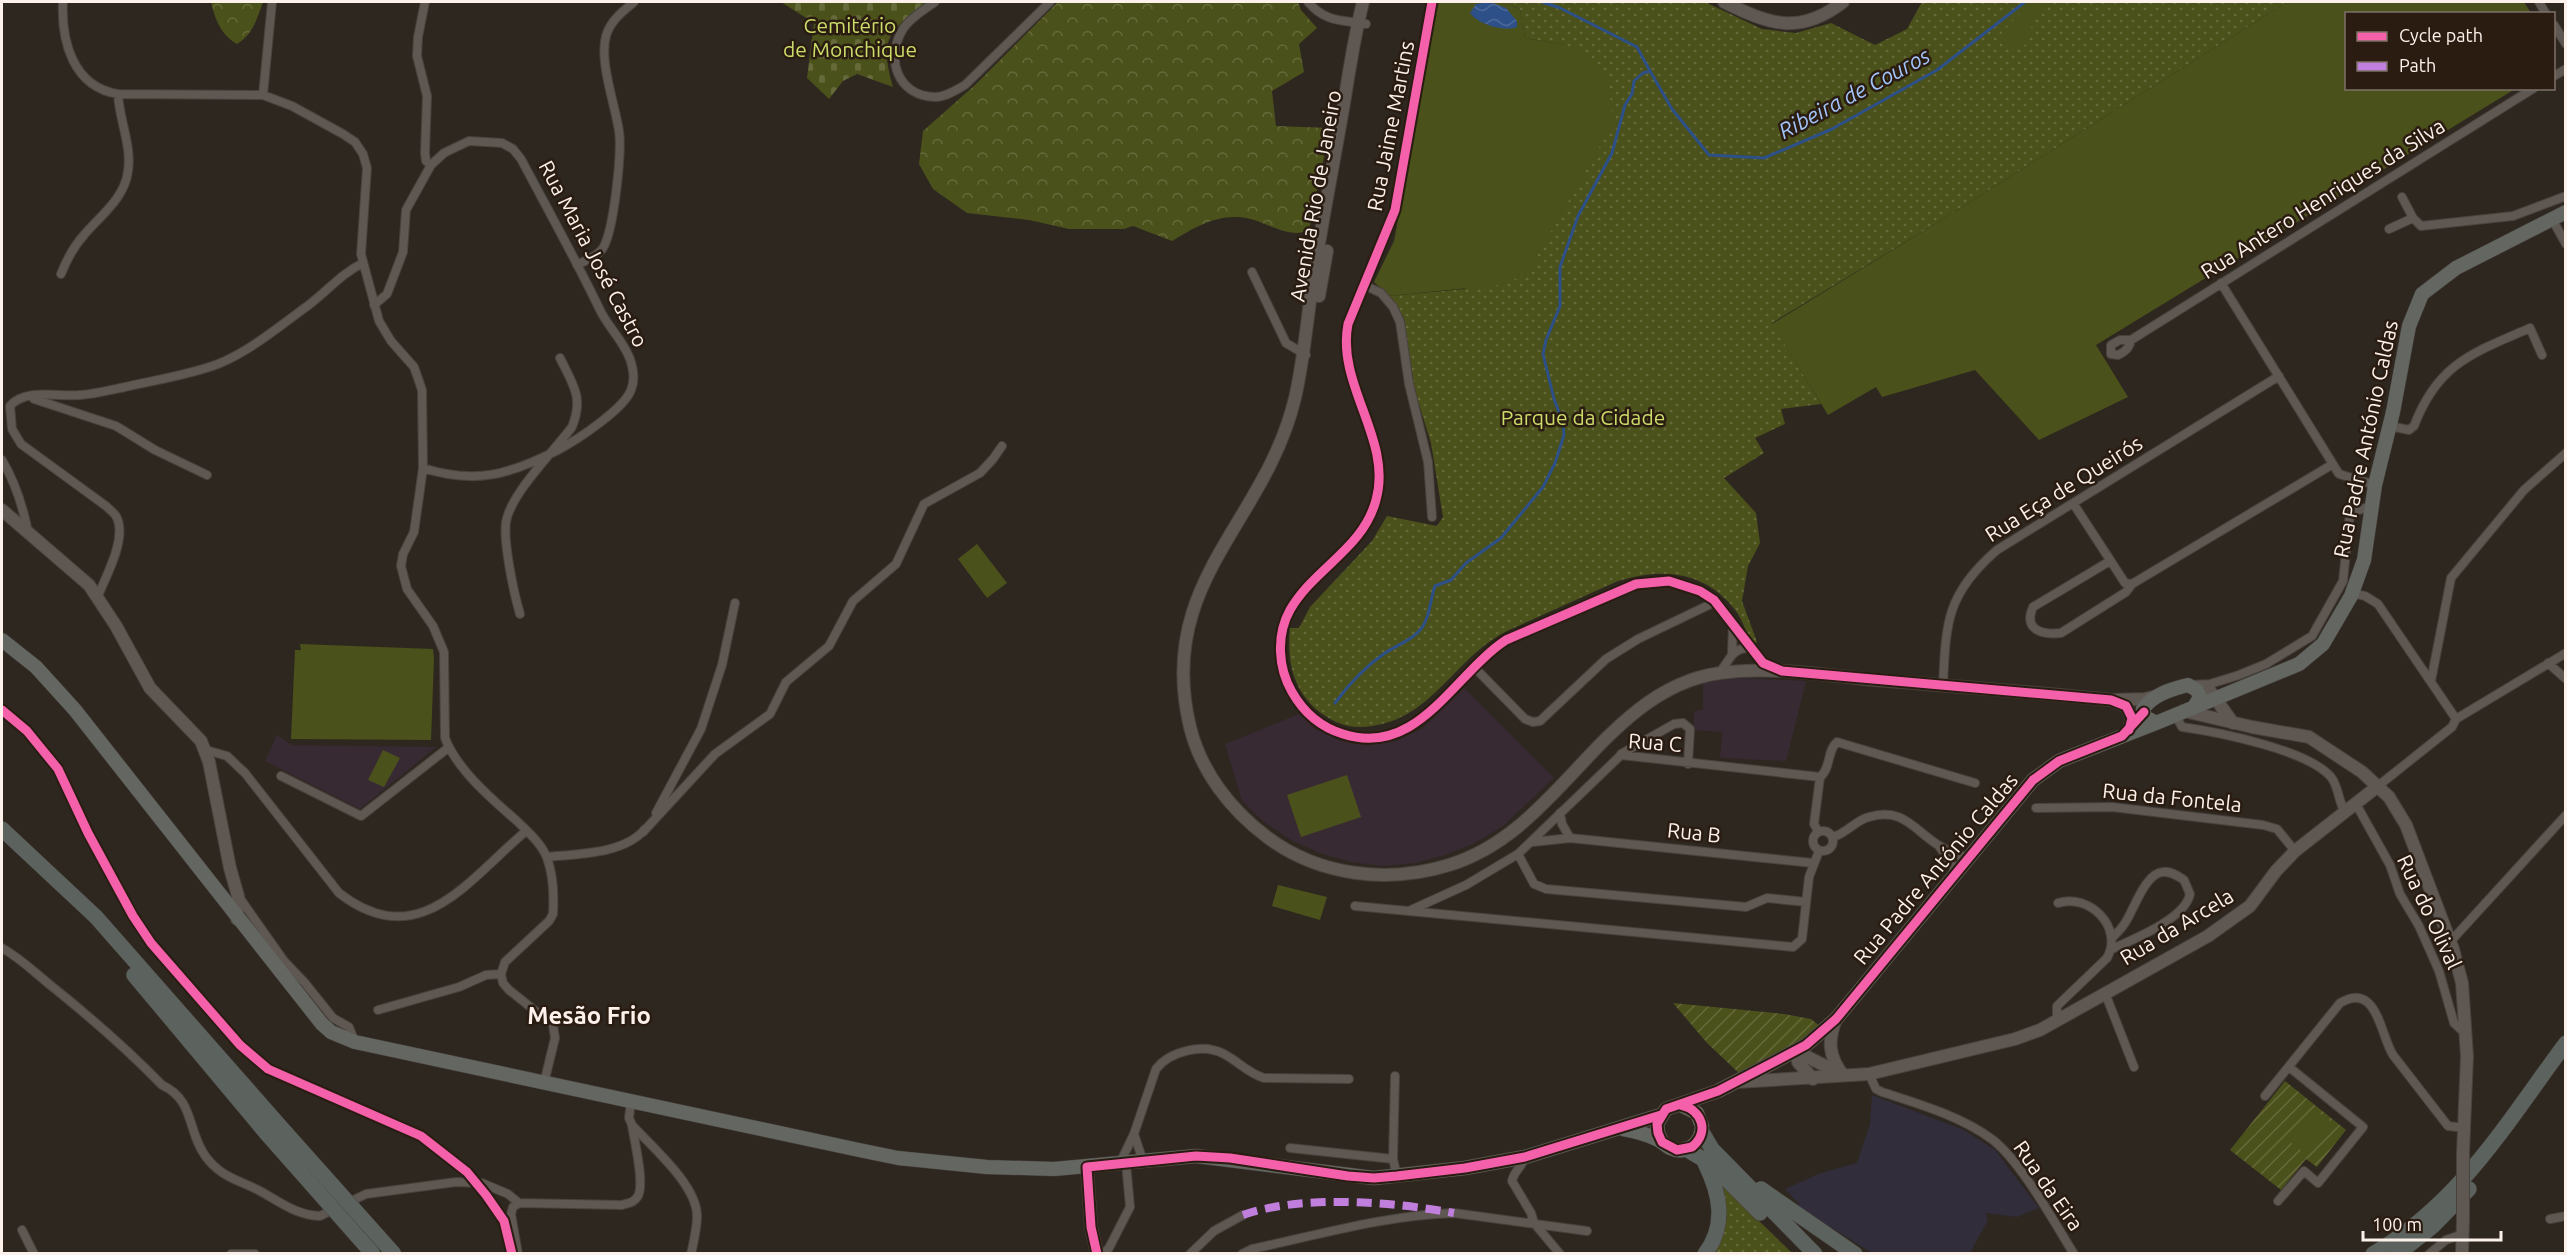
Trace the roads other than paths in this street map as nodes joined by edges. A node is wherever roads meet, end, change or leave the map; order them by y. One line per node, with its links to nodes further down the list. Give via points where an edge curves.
1 (63, 2): 18 (street, via 63,35 70,56 97,88)
2 (272, 2): 19 (street)
3 (425, 2): 20 (street, via 417,56 427,96 425,153)
4 (634, 2): 29 (street, via 612,23 605,37 621,154 606,241 597,255)
5 (935, 2): 6 (street, via 904,27 895,45 895,61 898,76 906,87 936,97 965,85)
6 (1050, 2)
7 (1308, 2): 14 (street, via 1319,14)
8 (1362, 2): 14 (street)
9 (1370, 2): 14 (street, Avenida Rio de Janeiro)
10 (1432, 2): 33 (street, Rua Jaime Martins, via 1392,221)
11 (1724, 2): 13 (street)
12 (1843, 2): 13 (street, via 1826,14 1796,24 1766,21)
13 (1744, 6)
14 (1362, 23): 36 (street, Avenida Rio de Janeiro, via 1323,271)
15 (2555, 28): 16 (street)
16 (2565, 44)
17 (2531, 90): 32 (street, Rua Antero Henriques da Silva)
18 (118, 94): 19 (street); 31 (street, via 129,171 124,187 83,235)
19 (264, 95): 28 (street, via 343,134 363,153 367,168 361,239)
20 (431, 165): 29 (street, Rua Maria José Castro, via 468,141 502,143 513,149); 34 (street, Rua Maria José Castro, via 406,210 403,252 387,294)
21 (2565, 196): 24 (street, via 2505,217 2421,226)
22 (2402, 198): 24 (street)
23 (2565, 212): 25 (main road, Rua Padre António Caldas)
24 (2413, 218): 26 (street)
25 (2552, 219): 27 (street); 41 (main road, Rua Padre António Caldas, via 2456,268 2422,294 2409,326)
26 (2389, 229)
27 (2565, 244)
28 (363, 263): 34 (street); 40 (street, via 348,270 275,329 219,364 80,395)
29 (577, 265): 43 (street, Rua Maria José Castro, via 629,356 632,390 623,403)
30 (1252, 272): 36 (street, via 1286,343)
31 (61, 274)
32 (2221, 283): 35 (street, Rua Antero Henriques da Silva); 39 (street)
33 (1364, 285): 53 (street, via 1381,293 1400,322 1428,462); 69 (street, Rua Jaime Martins, via 1345,338 1347,363 1376,452 1380,475 1377,499 1362,533 1301,594 1290,611 1280,646 1282,667 1300,707 1317,722 1354,738 1374,739 1411,728)
34 (374, 305): 47 (street, via 383,328 419,377)
35 (2131, 340)
36 (1303, 354): 70 (street, Avenida Rio de Janeiro, via 1282,438 1265,477 1204,578 1185,639 1184,701 1193,740 1229,804 1250,825 1280,847 1351,873 1422,873 1468,858 1505,837 1639,709 1682,684)
37 (2542, 355): 41 (street, via 2530,328 2473,353 2450,368 2432,389 2414,426 2409,430)
38 (560, 358): 43 (street, via 579,401 572,427)
39 (2279, 376): 46 (street); 50 (street, Rua Eça de Queirós)
40 (25, 397): 48 (street, via 116,426); 58 (street, via 10,406 12,429 21,444 116,516 120,530 117,551)
41 (2390, 426): 49 (main road, Rua Padre António Caldas)
42 (1002, 446): 102 (street, via 980,473 924,504 896,564 853,601 829,646 786,682 770,714 708,761)
43 (553, 452): 47 (street, Rua Maria José Castro, via 494,476 441,474); 61 (street, via 516,498 506,521)
44 (2565, 453): 74 (street, via 2524,490 2451,578)
45 (2, 460): 54 (street, via 14,484)
46 (2332, 465): 49 (street, via 2339,474); 56 (street)
47 (423, 468): 86 (street, via 414,532 401,566 408,589 433,626 444,652)
48 (207, 475)
49 (2375, 485): 51 (main road, Rua Padre António Caldas)
50 (2073, 503): 55 (street); 75 (street, Rua Eça de Queirós, via 1997,550 1970,577 1947,623)
51 (2372, 506): 57 (main road, Rua Padre António Caldas, via 2364,560); 76 (street, via 2350,513 2343,581 2312,636 2266,664 2210,684)
52 (2, 510): 54 (street)
53 (1432, 517)
54 (28, 532): 58 (street)
55 (2110, 561): 56 (street, via 2125,583); 56 (street, via 2033,607 2029,616 2032,626 2040,632 2061,633 2126,592)
56 (2132, 584)
57 (2352, 593): 74 (street, via 2378,604); 76 (main road, Rua Padre António Caldas, via 2323,644 2299,664)
58 (98, 596): 87 (street, via 150,688 193,730)
59 (1715, 602): 62 (street, Rua Jaime Martins); 69 (street, Rua Jaime Martins, via 1700,591 1675,583 1636,584 1506,640); 69 (street, via 1606,659 1540,721 1525,719)
60 (735, 603): 102 (street, via 722,665 701,729)
61 (520, 614)
62 (1733, 625): 64 (street, Rua Jaime Martins); 66 (street)
63 (2, 640): 117 (main road, via 36,667 75,710)
64 (1749, 648): 66 (street, via 1737,649); 67 (street, Rua Jaime Martins)
65 (2565, 652): 68 (street, Rua da Arcela)
66 (1732, 654): 70 (street)
67 (1757, 657): 71 (street); 72 (street, Rua Jaime Martins)
68 (2548, 663): 73 (street); 82 (street, Rua da Arcela)
69 (1475, 668)
70 (1726, 670): 71 (street, Avenida Rio de Janeiro)
71 (1750, 671): 72 (street, Avenida Rio de Janeiro)
72 (1782, 671): 75 (street, Avenida Rio de Janeiro)
73 (2565, 679)
74 (2431, 681): 82 (street)
75 (1943, 685): 78 (street, Avenida Rio de Janeiro)
76 (2208, 691): 77 (main road, Rua Padre António Caldas); 81 (main road); 84 (street)
77 (2158, 695): 78 (street); 80 (main road, Rua Padre António Caldas)
78 (2111, 700): 79 (street)
79 (2127, 706): 80 (street); 85 (street, via 2132,718)
80 (2143, 710): 83 (main road, via 2145,717); 85 (main road, Rua Padre António Caldas)
81 (2184, 711): 83 (main road, Rua Padre António Caldas); 84 (street); 96 (street, via 2182,727 2295,754 2314,764 2331,777)
82 (2456, 719): 93 (street, Rua da Arcela, via 2452,727)
83 (2156, 723): 85 (main road, Rua Padre António Caldas)
84 (2233, 723): 93 (street, via 2309,737)
85 (2125, 734): 112 (main road, Rua Padre António Caldas, via 2059,760 2033,780)
86 (448, 748): 90 (street, via 361,816); 100 (street, via 484,791)
87 (206, 750): 100 (street, via 227,756 245,773 339,893 376,915 412,915 433,910); 114 (street)
88 (1621, 755): 89 (street, Rua C); 89 (street, via 1674,724 1683,723 1690,729); 97 (street, Rua C)
89 (1688, 764): 91 (street, Rua C)
90 (281, 776)
91 (1820, 777): 92 (street, via 1833,745 1838,742); 101 (street, via 1814,824)
92 (1975, 783)
93 (2378, 786): 94 (street, Rua da Arcela); 126 (street, via 2406,825)
94 (2356, 804): 96 (street, Rua da Arcela); 134 (street, Rua do Olival, via 2419,926 2439,971 2454,1023)
95 (2036, 808): 109 (street, Rua da Fontela, via 2112,807 2263,825 2277,829)
96 (2345, 812): 109 (street, Rua da Arcela)
97 (1560, 813): 105 (street); 106 (street, Rua C)
98 (2565, 815): 126 (street)
99 (2, 829): 157 (highway, via 96,917)
100 (526, 831): 111 (street)
101 (1818, 831): 104 (street, via 1827,831); 108 (street, via 1813,846)
102 (643, 832): 111 (street, via 627,843 608,848)
103 (2, 836): 157 (highway, via 63,895)
104 (1833, 837): 107 (street, via 1867,817 1888,813 1904,818); 108 (street, via 1833,845 1827,851)
105 (1570, 838): 106 (street, Rua B); 113 (street, Rua B)
106 (1533, 842): 110 (street, Rua C)
107 (1939, 845): 112 (street); 115 (street)
108 (1819, 851): 113 (street)
109 (2295, 851): 130 (street, Rua da Arcela, via 2250,906 2232,921)
110 (1518, 854): 120 (street, via 1534,884 1546,889 1746,908 1767,898); 123 (street, Rua C, via 1466,885)
111 (547, 857): 129 (street, via 553,914 505,962)
112 (1968, 859): 115 (main road, Rua Padre António Caldas)
113 (1814, 862): 120 (street)
114 (230, 868): 116 (street); 118 (street)
115 (1957, 872): 132 (main road, Rua Padre António Caldas)
116 (230, 884): 117 (street); 118 (street); 119 (street)
117 (212, 886): 119 (main road)
118 (238, 896): 124 (street); 135 (street, via 274,948 333,1018 349,1027)
119 (221, 898): 124 (main road)
120 (1806, 902): 123 (street, via 1802,939 1793,947)
121 (2058, 903): 125 (street, via 2084,903 2111,927)
122 (1355, 906): 123 (street)
123 (1411, 910)
124 (237, 918): 135 (main road, via 322,1024)
125 (2113, 938): 128 (street); 128 (street, via 2155,875 2168,872 2184,880 2190,894 2181,911)
126 (2450, 942): 134 (street, via 2462,983)
127 (2, 948): 173 (street, via 20,958 102,1026 182,1098 205,1156 220,1172 287,1208 320,1216 366,1194 456,1182 483,1183)
128 (2112, 949): 133 (street, via 2062,999 2057,1006)
129 (501, 974): 131 (street, via 486,975 459,987); 147 (street, via 509,990 553,1025 555,1038)
130 (2105, 993): 133 (street, Rua da Arcela); 139 (street)
131 (378, 1010)
132 (1836, 1018): 137 (main road, Rua Padre António Caldas); 142 (street, via 1829,1043)
133 (2057, 1021): 141 (street, Rua da Arcela, via 2015,1039)
134 (2466, 1034): 156 (street)
135 (355, 1042): 147 (main road)
136 (2565, 1043): 198 (highway, via 2457,1188 2426,1217)
137 (1796, 1051): 142 (street); 145 (street, via 1798,1062); 146 (main road, Rua Padre António Caldas)
138 (2565, 1058): 199 (highway, via 2460,1201)
139 (2134, 1067)
140 (2289, 1068): 149 (street); 156 (street, via 2340,1003 2358,998 2374,1007 2386,1043 2448,1126); 172 (street, via 2362,1127 2318,1183 2304,1171)
141 (1869, 1074): 142 (street, Rua da Arcela); 197 (street, Rua da Eira, via 1876,1089 1953,1118 1995,1142 2039,1199)
142 (1843, 1075): 145 (street, Rua da Arcela)
143 (1395, 1076): 164 (street)
144 (1349, 1078): 158 (street, via 1264,1078 1253,1075 1223,1053 1203,1048 1182,1053 1163,1060 1156,1069)
145 (1813, 1079): 146 (street, Rua da Arcela)
146 (1737, 1082): 148 (main road, Rua Padre António Caldas)
147 (544, 1083): 150 (main road)
148 (1718, 1091): 151 (main road, Rua Padre António Caldas); 154 (main road)
149 (2265, 1096)
150 (631, 1101): 153 (street); 168 (main road, via 898,1158 987,1167)
151 (1681, 1105): 152 (main road); 154 (main road, via 1690,1107)
152 (1661, 1115): 155 (main road); 159 (main road, via 1658,1133)
153 (632, 1125): 173 (street, via 640,1184 633,1202); 187 (street, via 687,1186 694,1200 697,1214)
154 (1702, 1126): 161 (main road, via 1697,1143); 170 (highway, via 1712,1149)
155 (1617, 1128): 159 (main road, via 1637,1131); 163 (main road)
156 (2466, 1128): 180 (street, bridge)
157 (273, 1129): 184 (highway, bridge); 185 (highway, bridge)
158 (1134, 1134): 166 (street); 167 (street)
159 (1662, 1142): 161 (main road, via 1677,1150)
160 (1290, 1148): 162 (street)
161 (1686, 1149): 165 (highway)
162 (1310, 1150): 164 (street); 169 (street)
163 (1525, 1157): 171 (main road); 177 (street, via 1512,1181)
164 (1392, 1159): 171 (street)
165 (1704, 1160): 193 (highway, via 1720,1204 1715,1238); 194 (highway)
166 (1143, 1161): 167 (main road); 169 (main road, via 1196,1156)
167 (1123, 1163): 168 (main road); 189 (street, via 1130,1207)
168 (1088, 1167): 188 (street, via 1091,1227)
169 (1300, 1169): 171 (main road, via 1374,1178)
170 (1736, 1170): 195 (highway); 196 (highway)
171 (1397, 1176)
172 (2278, 1201)
173 (519, 1203): 186 (street, via 513,1206 511,1214)
174 (1243, 1215): 190 (street)
175 (2565, 1216): 176 (street)
176 (2550, 1219)
177 (1534, 1223): 179 (street); 191 (street, via 1454,1213 1406,1217); 192 (street)
178 (22, 1230): 181 (street)
179 (1587, 1231)
180 (2463, 1234): 200 (street, via 2446,1240); 201 (street)
181 (34, 1254)
182 (231, 1254): 183 (street)
183 (255, 1254)
184 (373, 1254)
185 (394, 1254)
186 (518, 1254)
187 (692, 1254)
188 (1097, 1254)
189 (1103, 1254)
190 (1190, 1254)
191 (1242, 1254)
192 (1560, 1254)
193 (1705, 1254)
194 (1801, 1254)
195 (1815, 1254)
196 (1855, 1254)
197 (2073, 1254)
198 (2373, 1254)
199 (2398, 1254)
200 (2429, 1254)
201 (2462, 1254)

